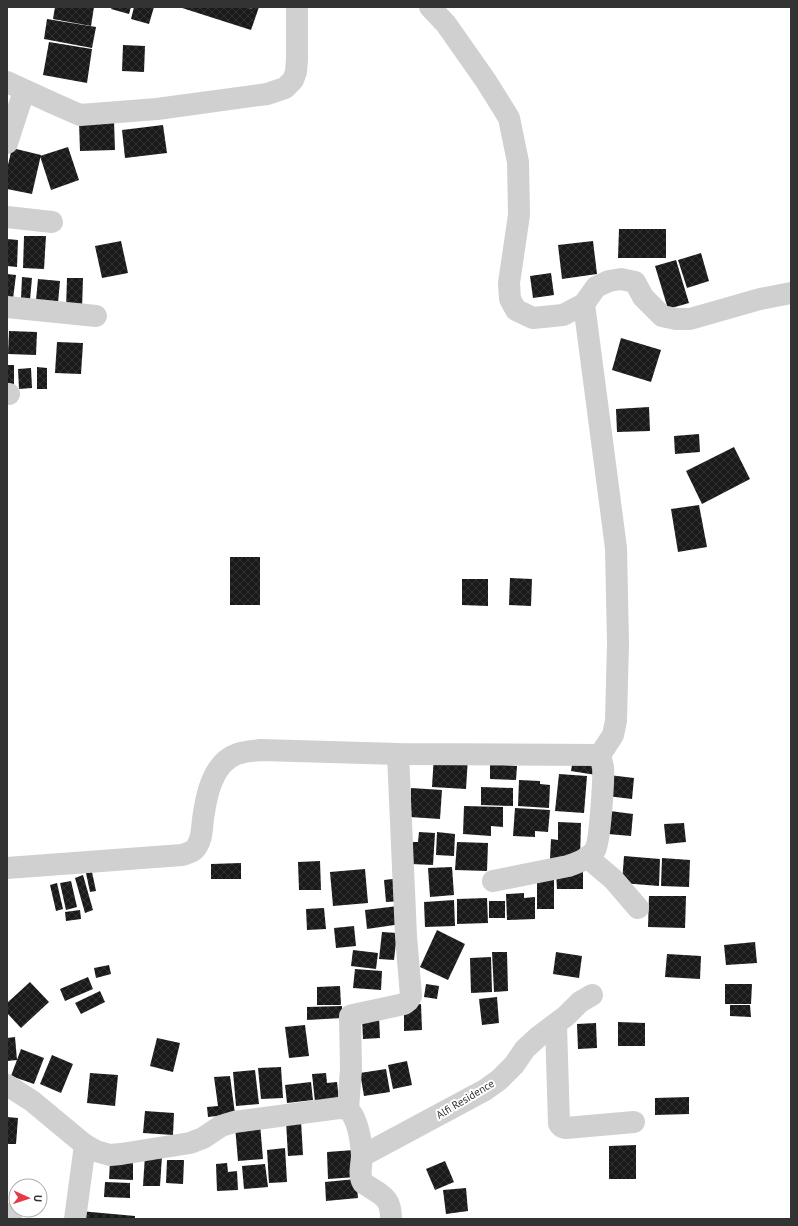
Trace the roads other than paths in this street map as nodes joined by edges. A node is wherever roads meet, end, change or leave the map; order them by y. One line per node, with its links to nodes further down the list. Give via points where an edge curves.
1 (296, 7): 3 (street, via 296,72 286,88 267,94 157,109 80,115)
2 (430, 7): 8 (street, via 446,24 509,118 518,162 518,215 509,283 510,300 516,310 533,318 563,314)
3 (16, 86): 4 (street)
4 (7, 143)
5 (7, 217): 6 (street)
6 (52, 222)
7 (791, 293): 8 (street, via 690,319 676,320 662,316 644,297 635,282 621,279 596,286)
8 (584, 304): 12 (street, via 616,548 616,721 613,735)
9 (7, 307): 10 (street)
10 (96, 316)
11 (398, 754): 12 (street); 14 (street, via 261,750 236,754 226,761 210,785 198,846 192,852 182,855); 20 (street, via 411,996 404,1004 350,1016 351,1069)
12 (600, 755): 13 (street, via 603,768 599,833 594,852)
13 (587, 857): 15 (street, via 568,866); 16 (street, via 613,879)
14 (7, 868)
15 (493, 881)
16 (638, 908)
17 (592, 995): 18 (street, Alfi Residence, via 580,1002)
18 (556, 1026): 21 (street, via 559,1124 566,1128); 23 (street, Alfi Residence, via 538,1037 499,1080 485,1090)
19 (7, 1085): 22 (street, via 32,1101)
20 (348, 1108): 22 (street, via 234,1122 190,1143 122,1154 110,1155); 23 (street, via 356,1123)
21 (634, 1122)
22 (85, 1145): 24 (street)
23 (362, 1156): 25 (street, via 360,1173 364,1183 385,1197 389,1203)
24 (75, 1219)
25 (391, 1219)

